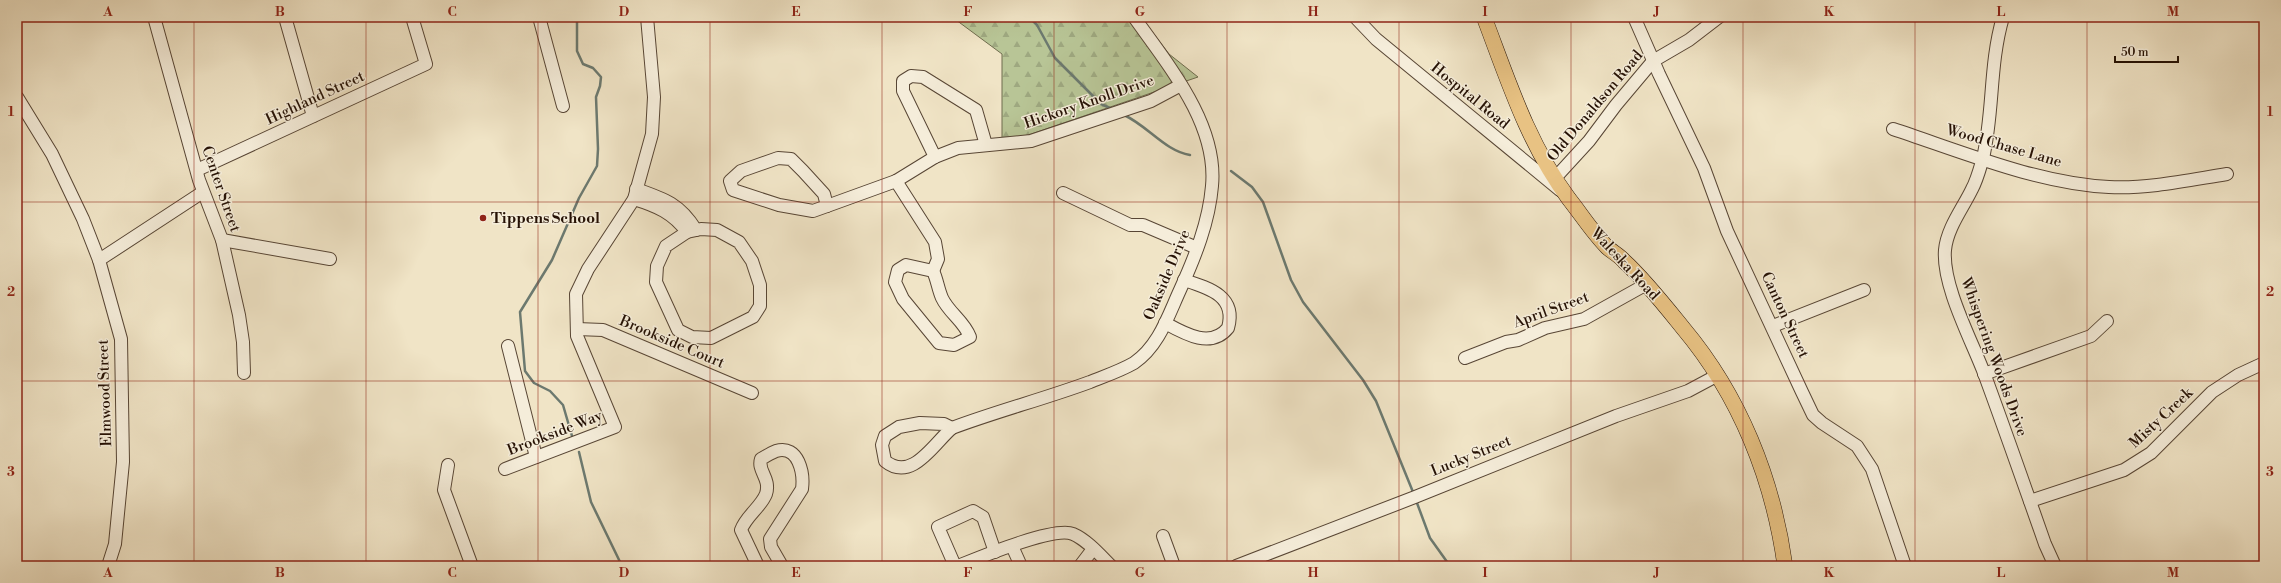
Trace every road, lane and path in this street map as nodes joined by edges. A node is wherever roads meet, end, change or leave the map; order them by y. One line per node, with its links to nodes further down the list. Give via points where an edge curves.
1 (154, 17): 21 (street, Center Street)
2 (285, 17): 16 (street)
3 (412, 17): 16 (street, Highland Street, via 426,64)
4 (539, 17): 15 (street)
5 (647, 17): 27 (street, via 654,97 652,134)
6 (1134, 17): 13 (street, Oakside Drive)
7 (1355, 17): 28 (street, Hospital Road, via 1376,39)
8 (1484, 17): 23 (main road, Waleska Road, via 1530,136)
9 (1634, 17): 12 (street, Canton Street)
10 (1719, 17): 12 (street, Old Donaldson Road, via 1689,40)
11 (2003, 17): 20 (street, Whispering Woods Drive, via 1991,77 1989,125)
12 (1653, 61): 23 (street, Old Donaldson Road, via 1589,141); 41 (street, Canton Street, via 1704,168 1727,231)
13 (1181, 85): 18 (street, Hickory Knoll Drive, via 1151,101 1031,142); 32 (street, Oakside Drive, via 1202,124 1212,171 1208,215)
14 (17, 97): 34 (street, Elmwood Street, via 52,154)
15 (563, 106)
16 (313, 116): 21 (street, Highland Street)
17 (1893, 129): 20 (street, Wood Chase Lane)
18 (986, 145): 19 (street, Hickory Knoll Drive, via 964,147); 19 (street, via 976,110 923,77 911,76 903,81 903,91)
19 (934, 157): 24 (street, Hickory Knoll Drive)
20 (1983, 158): 22 (street, Wood Chase Lane, via 2046,177 2110,187 2162,184); 47 (street, Whispering Woods Drive, via 1973,188 1953,224 1945,249 1947,280)
21 (197, 170): 25 (street, Center Street)
22 (2227, 174)
23 (1556, 177): 28 (main road, Waleska Road)
24 (896, 180): 29 (street, Hickory Knoll Drive); 35 (street, via 935,242 938,258)
25 (203, 192): 31 (street, Center Street); 34 (street)
26 (1063, 193): 32 (street, via 1130,225 1143,225)
27 (635, 194): 30 (street, via 663,198 677,206 687,215); 42 (street, via 588,269 576,294)
28 (1568, 197): 37 (main road, Waleska Road, via 1606,246 1625,261)
29 (827, 206): 29 (street, Hickory Knoll Drive, via 813,211 779,205 733,190 730,181 741,171 778,158 791,159 824,194)
30 (692, 231): 30 (street, via 666,246 657,266 656,282 678,330 692,336 710,338 753,317 760,306 760,285 752,261 739,242 717,230)
31 (222, 240): 33 (street); 46 (street, Center Street, via 239,315)
32 (1197, 248): 36 (street, Oakside Drive)
33 (330, 259)
34 (99, 260): 60 (street, Elmwood Street, via 120,339 122,379 123,462 115,544)
35 (933, 271): 35 (street, via 906,264 898,270 895,282 903,299 939,343 954,346 970,337 966,328 941,297)
36 (1184, 280): 40 (street, Oakside Drive); 40 (street, via 1214,291 1223,298 1230,313 1228,328 1216,338 1208,339 1198,338)
37 (1646, 285): 44 (street, April Street, via 1584,319 1545,328); 48 (main road, Waleska Road, via 1684,329)
38 (1864, 290): 41 (street)
39 (2107, 321): 47 (street, via 2092,336)
40 (1165, 323): 50 (street, Oakside Drive, via 1147,353 1121,370)
41 (1773, 326): 72 (street, Canton Street, via 1814,415 1857,446 1872,469)
42 (577, 328): 49 (street, Brookside Court, via 603,330); 51 (street, Brookside Way, via 577,336 615,427)
43 (508, 346): 51 (street)
44 (1465, 358)
45 (2264, 362): 54 (street, Misty Creek, via 2212,392 2151,453 2124,470)
46 (244, 373)
47 (1984, 374): 54 (street, Whispering Woods Drive)
48 (1718, 376): 55 (main road, Waleska Road, via 1738,409 1757,452); 69 (street, Lucky Street, via 1688,391 1616,416)
49 (752, 393)
50 (952, 428): 50 (street, Oakside Drive, via 944,424 899,427 885,436 882,445 885,461 900,468 909,467 926,455)
51 (536, 458): 53 (street, Brookside Way)
52 (448, 465): 61 (street, via 444,490)
53 (505, 469)
54 (2030, 501): 73 (street, Whispering Woods Drive)
55 (1773, 507): 70 (main road, Waleska Road); 71 (main road, Waleska Road)
56 (1163, 536): 68 (street)
57 (1012, 546): 58 (street, via 1047,534 1072,533); 59 (street); 65 (street)
58 (1094, 549): 66 (street); 67 (street)
59 (995, 552): 64 (street); 64 (street, via 983,517 973,512 938,527)
60 (108, 566)
61 (472, 566)
62 (758, 566): 63 (street, via 741,530 744,522 765,495 767,480 760,467 761,459 780,450 796,458 802,468 803,479 802,489 770,539 771,547)
63 (782, 566)
64 (956, 566)
65 (1021, 566)
66 (1080, 566)
67 (1111, 566)
68 (1174, 566)
69 (1236, 566)
70 (1778, 566)
71 (1785, 566)
72 (1905, 566)
73 (2055, 566)

